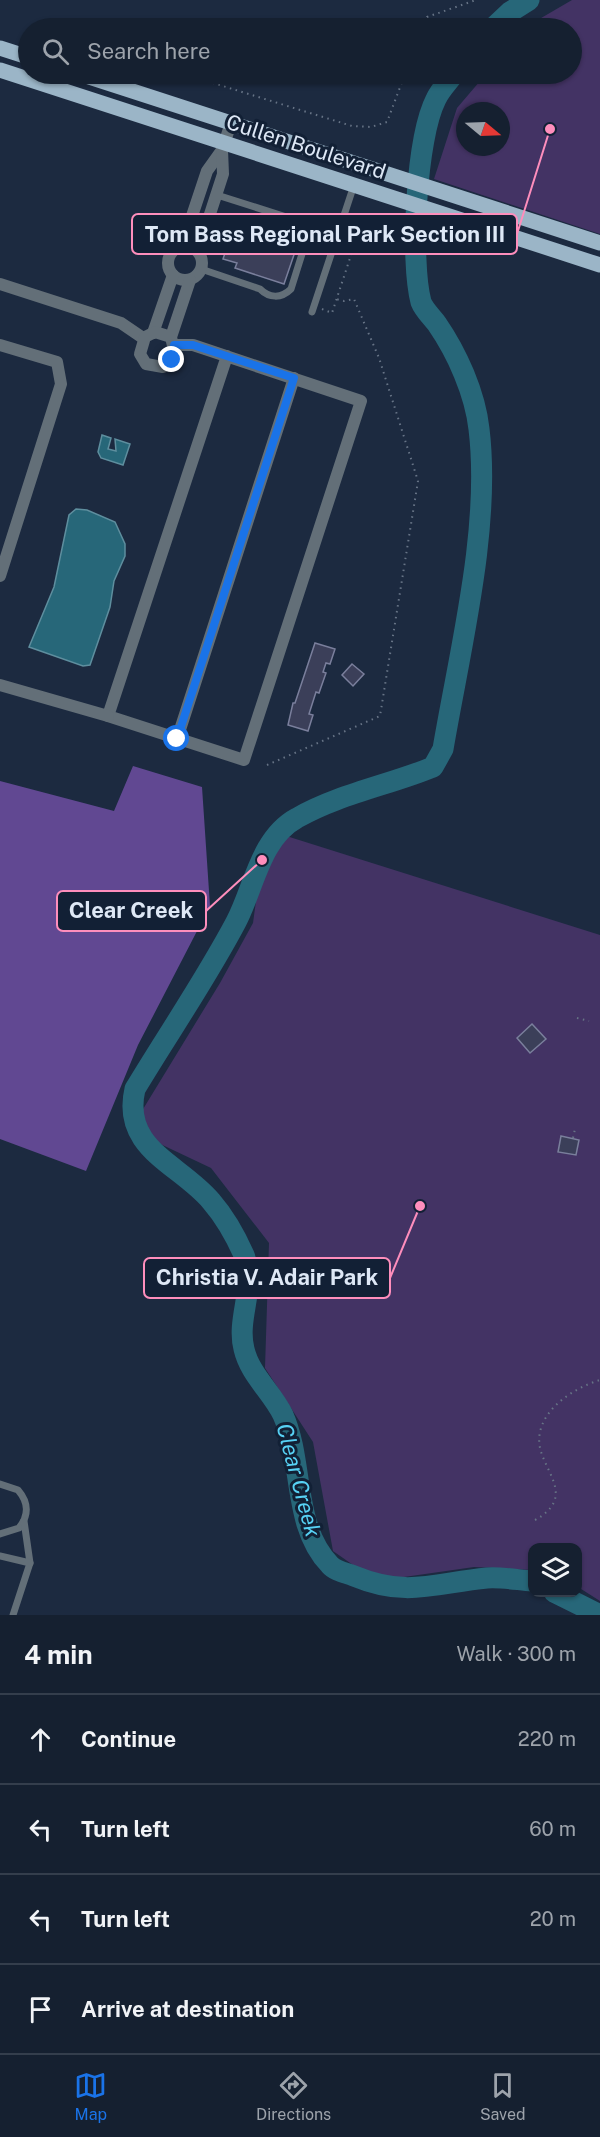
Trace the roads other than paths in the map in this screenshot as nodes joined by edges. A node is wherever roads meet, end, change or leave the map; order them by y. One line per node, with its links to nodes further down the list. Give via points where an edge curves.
1 (0, 48): 2 (main road)
2 (18, 54)
3 (0, 70): 4 (main road, Cullen Boulevard)
4 (18, 76)
5 (41, 84): 8 (main road, Cullen Boulevard)
6 (111, 84): 7 (main road, Cullen Boulevard)
7 (231, 123): 8 (street); 11 (main road, Cullen Boulevard)
8 (223, 146): 9 (main road, Cullen Boulevard); 10 (street, via 223,174); 12 (street, via 207,171)
9 (354, 185): 14 (main road, Cullen Boulevard); 19 (lane)
10 (217, 195): 13 (street); 15 (lane, via 302,222 308,230 307,238 291,290 278,296)
11 (600, 243)
12 (182, 246): 13 (street); 16 (street, via 169,259)
13 (198, 251): 15 (street, via 203,262)
14 (600, 265)
15 (201, 269): 17 (street)
16 (173, 275): 17 (street); 20 (street)
17 (190, 280): 21 (street)
18 (0, 284): 20 (street)
19 (312, 312)
20 (148, 335): 21 (street, via 161,332); 21 (street, via 139,348 142,359 157,368 172,360)
21 (173, 341): 23 (street)
22 (0, 345): 25 (street, via 57,362 61,384)
23 (227, 356): 24 (street); 27 (street)
24 (294, 378): 28 (street); 28 (street, via 362,400 244,760)
25 (0, 576)
26 (0, 685): 27 (street)
27 (108, 716): 28 (street)
28 (177, 739)
29 (0, 1484): 30 (lane, via 11,1486 24,1497)
30 (24, 1521): 31 (lane, via 12,1532); 33 (lane)
31 (0, 1534)
32 (0, 1556): 33 (lane)
33 (30, 1563): 34 (lane)
34 (13, 1615)

